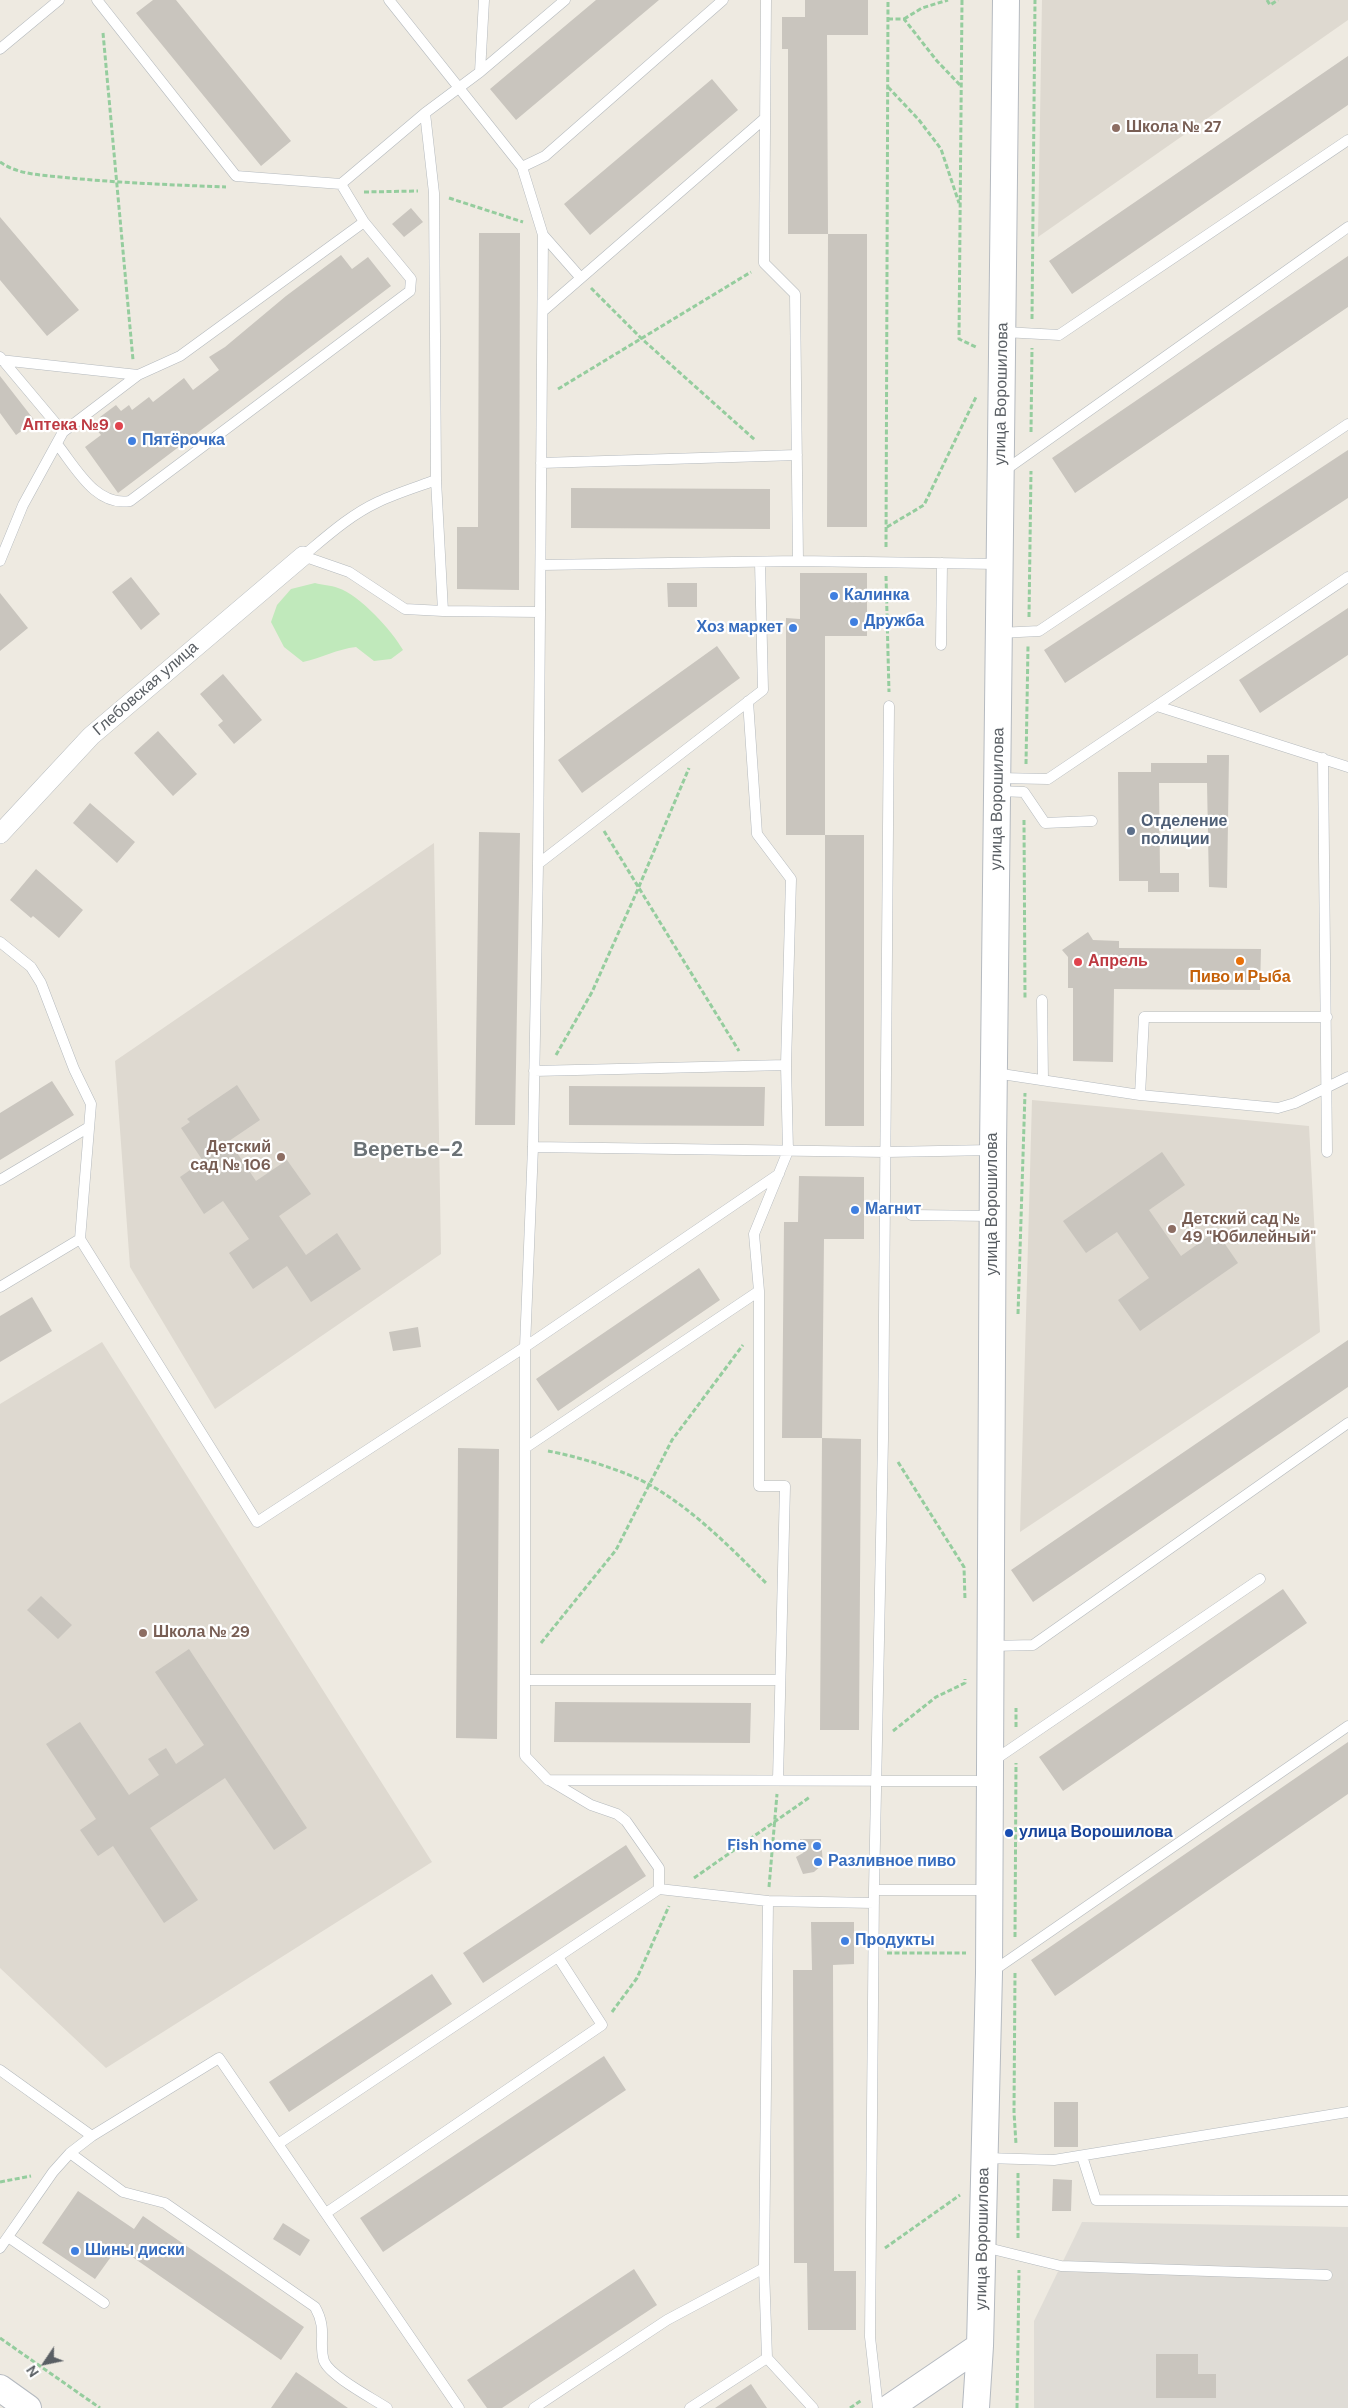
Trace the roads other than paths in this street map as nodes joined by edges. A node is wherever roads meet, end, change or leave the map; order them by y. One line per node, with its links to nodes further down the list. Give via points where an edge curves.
1 (59, 0): 9 (lane)
2 (389, 0): 11 (lane)
3 (484, 0): 10 (lane)
4 (565, 0): 10 (lane)
5 (723, 0): 15 (lane, via 545,156)
6 (766, 0): 13 (lane)
7 (1006, 0): 22 (main road, улица Ворошилова)
8 (99, 4): 16 (lane, via 236,176)
9 (0, 49)
10 (480, 72): 11 (lane)
11 (460, 88): 12 (lane); 15 (lane)
12 (425, 113): 16 (lane); 31 (lane, via 434,193)
13 (764, 119): 20 (lane); 28 (lane, via 764,263 795,294)
14 (1348, 140): 22 (lane, via 1059,335 1032,332)
15 (522, 167): 19 (lane)
16 (341, 184): 17 (lane)
17 (364, 222): 24 (lane, via 180,356); 27 (lane, via 411,279 410,291 130,501 119,503 98,494)
18 (1348, 227): 30 (lane)
19 (543, 235): 20 (lane); 21 (lane)
20 (580, 277): 21 (lane)
21 (543, 311): 29 (lane)
22 (994, 343): 30 (main road, улица Ворошилова)
23 (0, 359): 24 (lane); 26 (lane)
24 (138, 375): 26 (lane)
25 (1348, 424): 42 (lane, via 1038,631)
26 (63, 432): 27 (lane)
27 (57, 444): 33 (lane, via 23,505)
28 (796, 455): 29 (lane); 34 (lane)
29 (542, 463): 38 (lane)
30 (1001, 473): 37 (main road, улица Ворошилова)
31 (436, 480): 32 (lane, via 361,511); 40 (lane)
32 (303, 556): 40 (lane, via 350,572 405,609); 51 (street, Глебовская улица, via 91,736)
33 (0, 561)
34 (798, 561): 35 (lane); 36 (lane)
35 (760, 562): 38 (lane); 44 (lane, via 763,690)
36 (942, 563): 37 (lane); 43 (lane)
37 (1000, 564): 42 (main road, улица Ворошилова)
38 (541, 565): 41 (lane)
39 (1348, 577): 46 (lane)
40 (443, 612): 41 (lane)
41 (540, 612): 52 (lane)
42 (1000, 633): 49 (main road, улица Ворошилова)
43 (941, 645)
44 (748, 701): 52 (lane); 56 (lane, via 757,834 791,879)
45 (890, 706): 67 (lane)
46 (1157, 706): 47 (lane); 49 (lane, via 1048,779 1026,779)
47 (1323, 758): 48 (lane); 55 (lane)
48 (1348, 767)
49 (998, 785): 50 (lane, via 1024,792 1045,823); 58 (main road, улица Ворошилова)
50 (1092, 821)
51 (0, 834)
52 (538, 864): 57 (lane)
53 (0, 942): 63 (lane, via 31,967 41,983 91,1104)
54 (1042, 1000): 60 (lane)
55 (1327, 1017): 61 (lane); 62 (lane, via 1144,1017)
56 (786, 1065): 57 (lane); 66 (lane)
57 (534, 1071): 64 (lane)
58 (995, 1073): 60 (lane); 65 (main road, улица Ворошилова)
59 (1348, 1077): 61 (lane)
60 (1043, 1080): 62 (lane)
61 (1327, 1086): 62 (lane, via 1278,1108); 68 (lane)
62 (1140, 1095)
63 (90, 1127): 70 (lane); 73 (lane)
64 (533, 1147): 66 (lane); 76 (lane)
65 (993, 1150): 67 (lane); 72 (main road, улица Ворошилова)
66 (788, 1152): 67 (lane); 69 (lane)
67 (886, 1152): 87 (lane)
68 (1327, 1152)
69 (779, 1174): 75 (lane, via 754,1234); 76 (lane)
70 (0, 1180)
71 (911, 1215): 72 (lane)
72 (994, 1216): 80 (main road, улица Ворошилова, via 977,1600)
73 (80, 1239): 74 (lane); 76 (lane, via 257,1522)
74 (0, 1287)
75 (759, 1291): 78 (lane); 82 (lane, via 759,1486 785,1486)
76 (525, 1347): 78 (lane)
77 (1348, 1423): 80 (lane, via 1033,1644)
78 (525, 1448): 81 (lane)
79 (1260, 1579): 84 (lane, via 1016,1746)
80 (990, 1646): 84 (main road, улица Ворошилова)
81 (525, 1680): 82 (lane); 85 (lane, via 525,1756)
82 (780, 1680): 86 (lane)
83 (1348, 1726): 94 (lane, via 1015,1955)
84 (988, 1773): 87 (lane); 90 (main road, улица Ворошилова)
85 (548, 1780): 86 (lane); 88 (lane, via 590,1805 617,1814 626,1821 659,1868)
86 (778, 1780): 87 (lane)
87 (876, 1780): 89 (lane)
88 (659, 1889): 91 (lane); 93 (lane)
89 (874, 1890): 90 (lane); 92 (lane)
90 (988, 1890): 94 (main road, улица Ворошилова)
91 (768, 1900): 92 (lane); 107 (lane)
92 (874, 1903): 120 (lane, via 870,2337)
93 (558, 1957): 98 (lane); 103 (lane, via 602,2025)
94 (989, 1963): 101 (main road, улица Ворошилова)
95 (0, 2070): 97 (lane)
96 (1348, 2112): 100 (lane)
97 (92, 2136): 98 (lane, via 219,2058); 99 (lane)
98 (278, 2144): 103 (lane)
99 (70, 2154): 104 (lane, via 53,2172); 115 (lane, via 124,2192 165,2203 315,2307 322,2320 324,2360 331,2371)
100 (1082, 2156): 101 (lane, via 1054,2160 1018,2159); 102 (lane, via 1096,2200)
101 (984, 2168): 105 (main road, улица Ворошилова)
102 (1348, 2201)
103 (326, 2213): 116 (lane)
104 (8, 2237): 106 (lane); 109 (lane)
105 (983, 2247): 108 (lane, via 1061,2266); 110 (main road, улица Ворошилова)
106 (0, 2248)
107 (764, 2268): 111 (lane); 117 (lane, via 667,2320)
108 (1327, 2275)
109 (104, 2303)
110 (980, 2346): 113 (main road); 122 (main road, улица Ворошилова)
111 (767, 2358): 118 (lane); 119 (lane)
112 (0, 2388): 114 (main road)
113 (912, 2399): 121 (main road)
114 (28, 2408)
115 (387, 2408)
116 (459, 2408)
117 (534, 2408)
118 (690, 2408)
119 (813, 2408)
120 (878, 2408)
121 (889, 2408)
122 (976, 2408)

